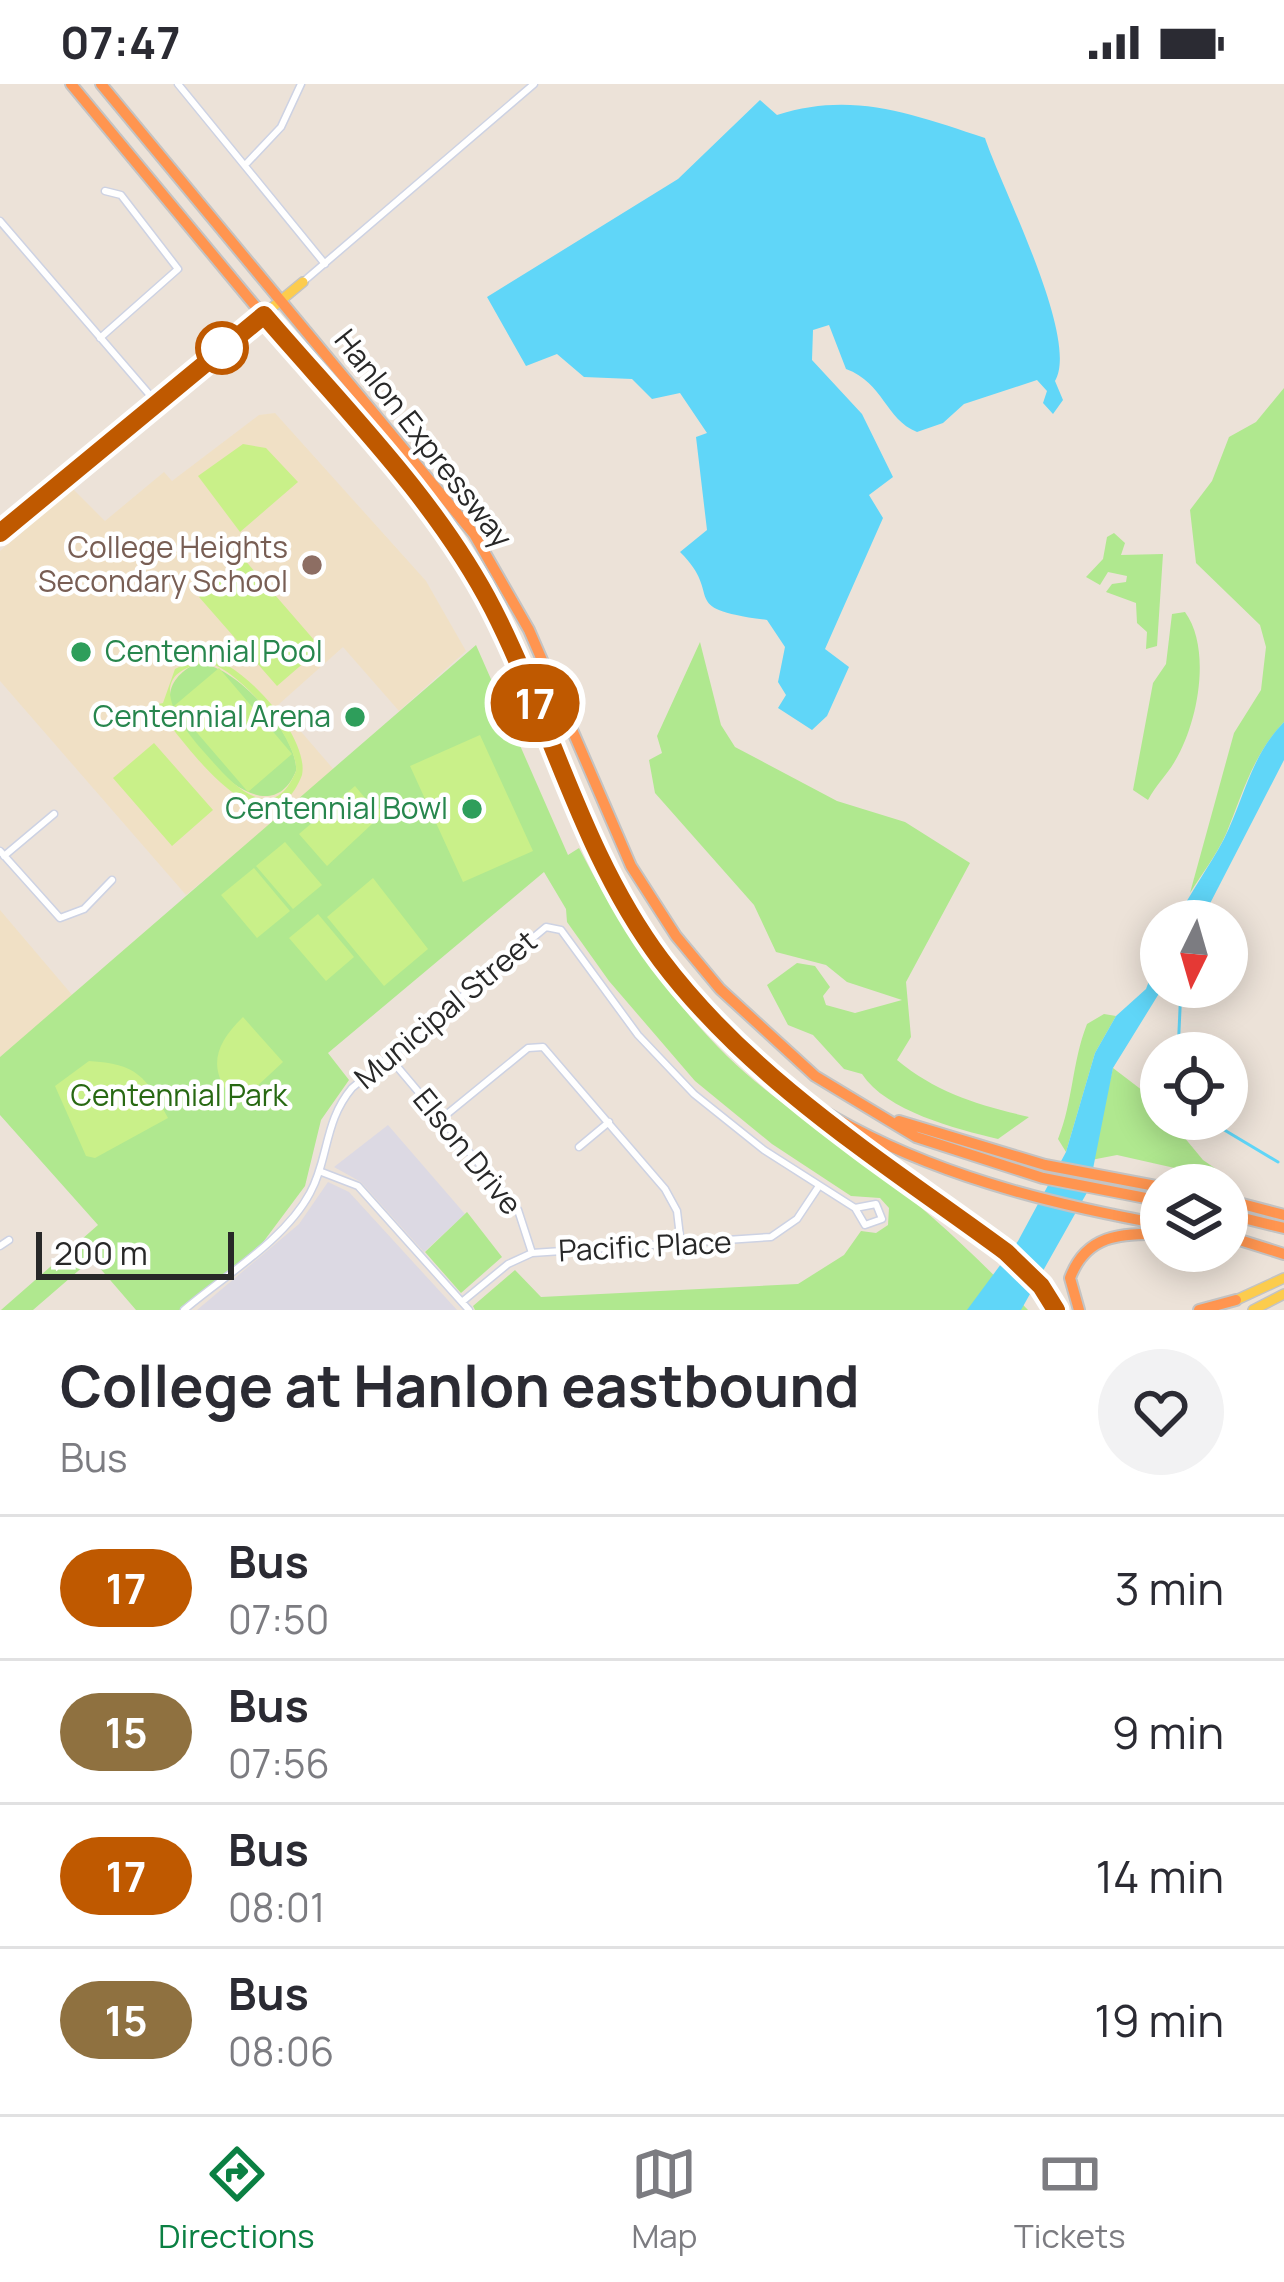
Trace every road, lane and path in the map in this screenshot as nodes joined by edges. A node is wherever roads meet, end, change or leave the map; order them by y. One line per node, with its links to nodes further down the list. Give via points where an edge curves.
1 (71, 84): 12 (highway, Hanlon Expressway)
2 (101, 84): 11 (highway, Hanlon Expressway)
3 (178, 84): 6 (street)
4 (301, 84): 6 (street, via 281,127)
5 (528, 86): 9 (street)
6 (247, 164): 9 (street)
7 (106, 190): 13 (street, via 121,195 178,269)
8 (0, 221): 13 (street)
9 (325, 264): 10 (street)
10 (303, 282): 11 (main road)
11 (281, 299): 12 (main road); 24 (highway, Hanlon Expressway, via 474,534 530,630 632,866 676,936 743,1013 814,1076 916,1137)
12 (264, 315): 14 (main road); 20 (highway, Hanlon Expressway, via 427,508 475,578 605,872 645,938 734,1041)
13 (100, 338): 14 (street)
14 (154, 401): 15 (main road)
15 (0, 533)
16 (54, 814): 17 (street)
17 (2, 853): 18 (street, via 60,918 84,909)
18 (112, 880)
19 (389, 1057): 21 (street, Elson Drive); 25 (street, Municipal Street, via 334,1112); 27 (street, Municipal Street, via 540,929 554,927 694,1094)
20 (821, 1114): 35 (highway, Hanlon Expressway, via 1001,1191); 48 (highway, via 1027,1271)
21 (441, 1120): 22 (street, via 538,1046); 42 (street, Elson Drive, via 518,1210)
22 (609, 1121): 23 (street); 39 (street, via 670,1197)
23 (579, 1147)
24 (1012, 1163): 26 (highway); 28 (highway, Hanlon Expressway)
25 (319, 1171): 47 (street, via 358,1186); 49 (street, Municipal Street, via 295,1214)
26 (1140, 1183)
27 (819, 1186): 32 (street, Municipal Street); 39 (street, Pacific Place, via 776,1235)
28 (1140, 1197)
29 (1248, 1204): 31 (highway)
30 (1284, 1205): 31 (highway)
31 (1262, 1207): 33 (highway)
32 (855, 1208): 32 (street, Municipal Street, via 876,1204 882,1219 868,1226)
33 (1284, 1215)
34 (1248, 1219): 36 (highway)
35 (1140, 1220)
36 (1284, 1228)
37 (1140, 1234): 51 (highway, via 1085,1250 1070,1278)
38 (9, 1240): 41 (street)
39 (681, 1245): 42 (street, Pacific Place)
40 (1248, 1245): 43 (highway)
41 (0, 1246)
42 (532, 1253): 47 (street, Pacific Place)
43 (1284, 1254)
44 (1283, 1279): 46 (main road)
45 (1284, 1294): 54 (main road)
46 (1236, 1300): 52 (highway); 53 (main road)
47 (463, 1301): 50 (street)
48 (1053, 1304)
49 (184, 1310)
50 (469, 1310)
51 (1079, 1310)
52 (1199, 1310)
53 (1214, 1310)
54 (1252, 1310)

